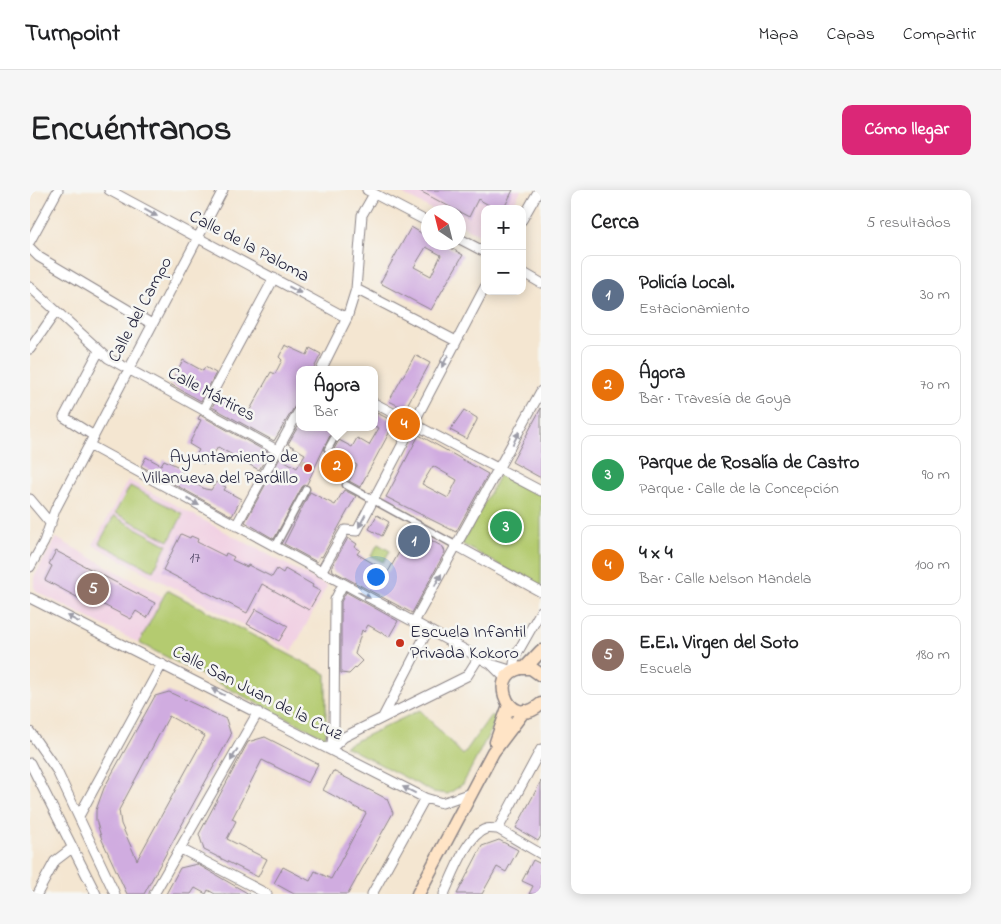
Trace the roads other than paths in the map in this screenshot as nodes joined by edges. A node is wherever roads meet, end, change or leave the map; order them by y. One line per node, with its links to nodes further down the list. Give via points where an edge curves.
1 (58, 190): 9 (street)
2 (109, 190): 8 (street, Calle de la Paloma, one-way to 8)
3 (223, 190): 8 (street, Calle del Campo)
4 (539, 190): 6 (street)
5 (370, 192): 7 (street); 17 (street, via 362,215)
6 (526, 213)
7 (421, 218)
8 (198, 238): 14 (street, Calle de la Paloma); 21 (street, Calle del Campo)
9 (30, 240)
10 (466, 242): 12 (street)
11 (30, 248): 21 (street, via 39,257)
12 (481, 250)
13 (526, 274): 15 (street)
14 (274, 278): 20 (street, Calle de la Paloma, one-way to 20); 29 (street)
15 (541, 283)
16 (30, 288): 19 (street, Calle Mártires)
17 (356, 289): 20 (street); 22 (street)
18 (481, 295): 22 (street)
19 (55, 313): 23 (street); 24 (street, Calle Mártires)
20 (347, 318): 25 (street)
21 (152, 324): 26 (street, Calle del Campo)
22 (456, 342): 31 (street, one-way to 31)
23 (30, 349)
24 (99, 351): 26 (street, Calle Mártires); 33 (street, via 64,417)
25 (323, 366)
26 (128, 370): 29 (street, Calle Mártires); 33 (street, Calle del Campo)
27 (541, 391): 37 (street, one-way to 27)
28 (378, 405): 31 (street)
29 (202, 410): 36 (street, Calle Mártires)
30 (296, 416): 36 (street)
31 (412, 423): 37 (street); 41 (street)
32 (338, 431): 35 (street)
33 (94, 436): 34 (street, Calle del Campo)
34 (89, 445): 43 (street, Calle del Campo); 44 (street, one-way to 44)
35 (328, 449)
36 (278, 450): 44 (street)
37 (499, 470): 40 (street); 45 (street)
38 (346, 485): 41 (street)
39 (306, 489): 46 (street)
40 (541, 491)
41 (374, 498): 45 (street); 48 (street, one-way to 48, via 356,531 345,530)
42 (30, 499): 43 (street)
43 (51, 524): 47 (street, Calle del Campo)
44 (236, 526): 46 (street)
45 (457, 546): 50 (street); 53 (street, one-way to 45)
46 (275, 547): 48 (street)
47 (30, 567)
48 (321, 572): 49 (street)
49 (343, 584): 53 (street, one-way to 53); 65 (street, via 335,600)
50 (541, 592)
51 (30, 598): 57 (street, Calle San Juan de la Cruz, one-way to 51)
52 (541, 611): 58 (street, via 516,657)
53 (414, 622): 54 (street)
54 (428, 630): 56 (street); 63 (street)
55 (541, 651): 58 (main road)
56 (478, 657): 58 (street); 63 (street, via 467,676)
57 (162, 664): 62 (street, Calle San Juan de la Cruz, one-way to 57); 71 (street)
58 (514, 672): 59 (main road, via 536,670); 60 (main road, via 503,692)
59 (541, 675)
60 (509, 705): 61 (main road); 67 (main road)
61 (535, 709): 67 (main road)
62 (258, 712): 65 (street, Calle San Juan de la Cruz); 74 (street, one-way to 74)
63 (383, 717): 65 (street, via 344,737)
64 (30, 732): 71 (street, via 56,769)
65 (331, 749): 70 (street, Calle San Juan de la Cruz, one-way to 65)
66 (541, 749): 72 (street)
67 (493, 752): 69 (main road)
68 (30, 763): 73 (street)
69 (471, 793): 70 (street, Calle San Juan de la Cruz, via 442,803); 82 (main road)
70 (425, 798): 81 (street)
71 (79, 816): 78 (street)
72 (498, 829): 75 (street); 83 (street, via 486,829 472,840)
73 (72, 848): 76 (street, via 55,861); 77 (street)
74 (181, 849): 79 (street); 80 (street)
75 (541, 854)
76 (37, 894)
77 (96, 894)
78 (115, 894)
79 (154, 894)
80 (267, 894)
81 (372, 894)
82 (418, 894)
83 (444, 894)

